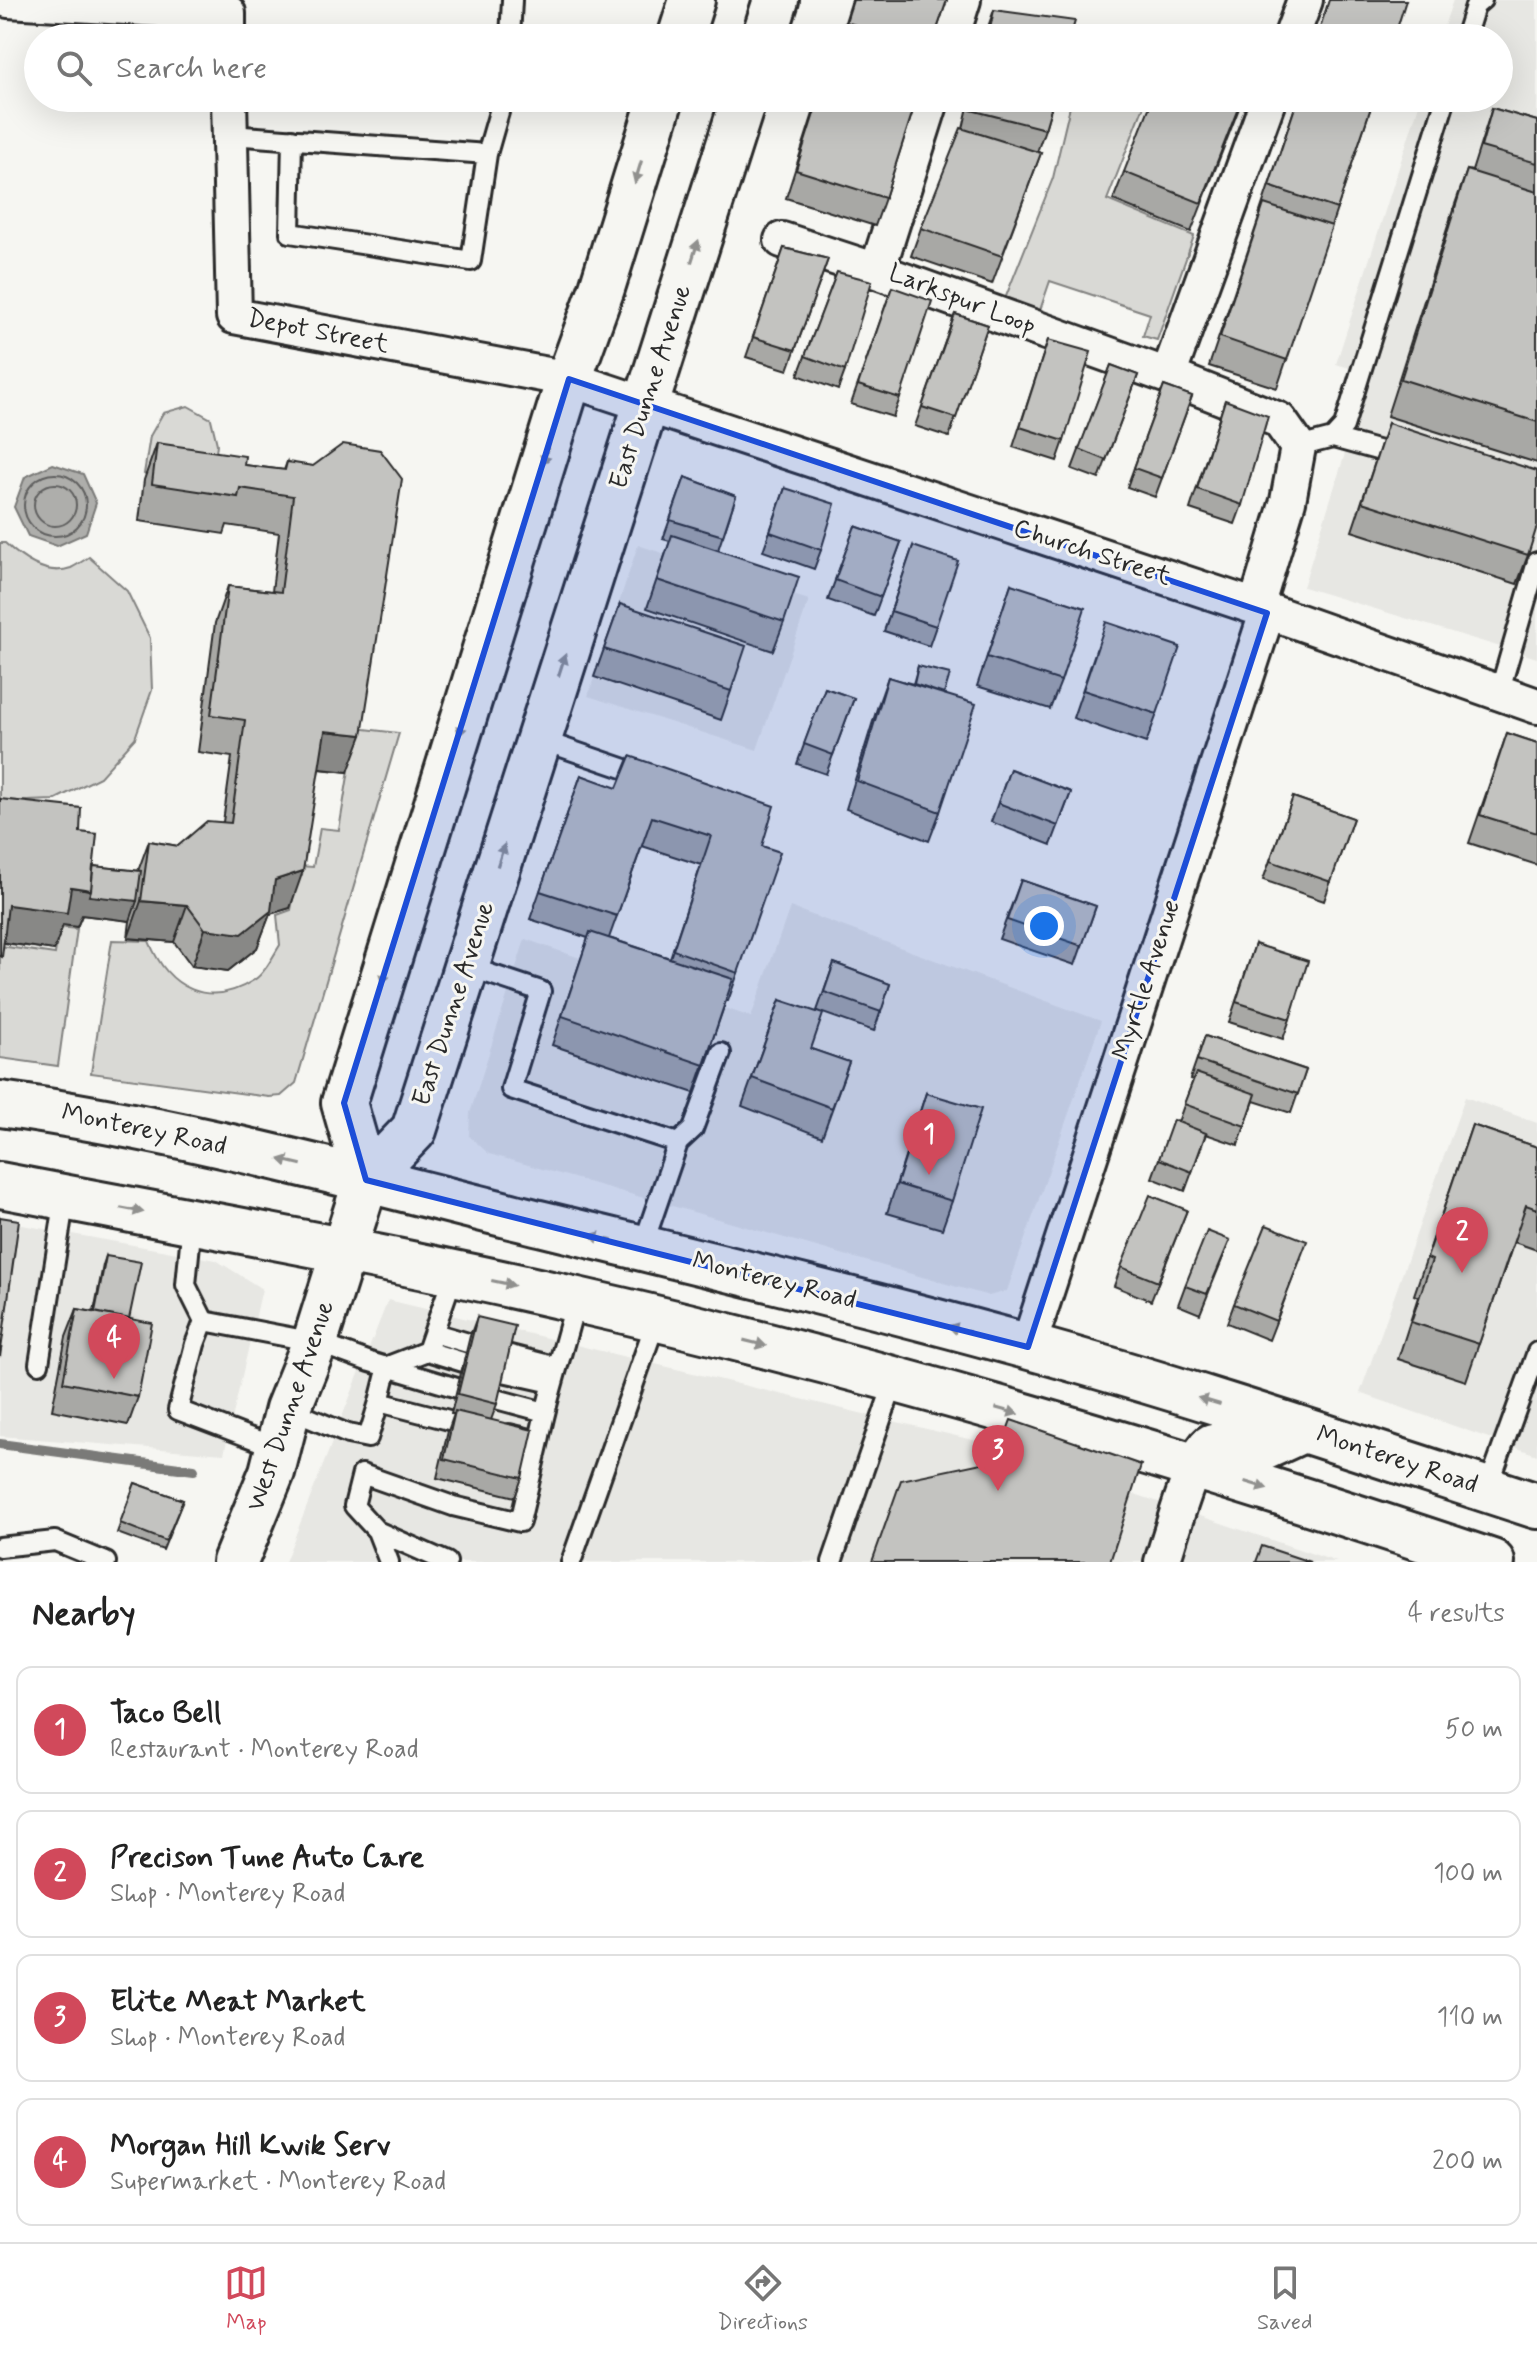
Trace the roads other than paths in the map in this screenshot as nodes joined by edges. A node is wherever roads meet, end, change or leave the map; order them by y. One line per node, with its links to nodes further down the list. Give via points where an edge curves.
1 (8, 0): 8 (street)
2 (512, 0): 9 (lane)
3 (692, 0): 10 (main road)
4 (776, 0): 11 (main road)
5 (963, 0): 12 (street)
6 (1305, 0): 13 (street)
7 (1482, 0): 14 (lane)
8 (231, 17)
9 (511, 24)
10 (684, 24)
11 (768, 24)
12 (955, 24)
13 (1296, 24)
14 (1469, 24)
15 (229, 112): 22 (street, Depot Street)
16 (499, 112): 24 (lane)
17 (657, 112): 28 (main road, one-way to 28)
18 (740, 112): 29 (main road, East Dunne Avenue, one-way to 18)
19 (928, 112): 26 (street, Larkspur Loop)
20 (1264, 112): 27 (street)
21 (1442, 112): 30 (lane, via 1344,426)
22 (230, 135): 23 (lane); 28 (street, Depot Street, via 234,316)
23 (292, 139): 24 (lane); 24 (lane, via 290,233 471,261)
24 (487, 154)
25 (782, 240): 26 (street)
26 (877, 271): 27 (street, Larkspur Loop)
27 (1168, 376): 31 (street, Larkspur Loop, via 1279,420)
28 (569, 379): 29 (street, Church Street); 43 (main road, one-way to 43, via 344,1103)
29 (646, 406): 34 (street, Church Street); 37 (main road, East Dunne Avenue, one-way to 29)
30 (1333, 438): 31 (lane); 32 (lane)
31 (1298, 447): 34 (street)
32 (1420, 462)
33 (1537, 562): 35 (lane)
34 (1261, 610): 35 (street, Church Street); 55 (street, Myrtle Avenue)
35 (1499, 693): 36 (street, Church Street)
36 (1537, 706)
37 (538, 739): 38 (lane); 39 (main road, East Dunne Avenue, one-way to 37)
38 (667, 783)
39 (466, 966): 42 (lane, via 541,991 511,1089); 43 (main road, East Dunne Avenue, via 414,1130)
40 (721, 1053): 42 (lane, via 693,1129)
41 (0, 1104): 43 (main road, Monterey Road, one-way to 41, via 127,1124)
42 (678, 1143): 47 (lane)
43 (366, 1180): 47 (main road, Monterey Road, one-way to 43); 48 (main road, West Dunne Avenue)
44 (0, 1185): 45 (main road)
45 (65, 1197): 46 (main road, one-way to 46); 59 (lane)
46 (192, 1222): 48 (main road); 52 (lane, via 186,1285)
47 (642, 1248): 55 (main road, Monterey Road, one-way to 47)
48 (344, 1250): 49 (main road); 54 (main road, West Dunne Avenue)
49 (454, 1273): 50 (main road, one-way to 50); 53 (lane)
50 (576, 1299): 51 (main road); 61 (lane)
51 (657, 1318): 62 (main road, one-way to 62); 79 (lane)
52 (204, 1321): 54 (lane); 67 (lane, via 178,1410)
53 (434, 1333): 56 (lane); 56 (lane, via 465,1353)
54 (315, 1342): 60 (lane); 67 (main road, West Dunne Avenue)
55 (1028, 1347): 68 (main road, Monterey Road, one-way to 55)
56 (427, 1351): 60 (lane)
57 (1537, 1352): 71 (lane)
58 (504, 1363): 61 (lane)
59 (39, 1364)
60 (388, 1366): 63 (lane); 65 (lane)
61 (555, 1375): 66 (lane)
62 (895, 1379): 70 (main road, one-way to 70); 80 (lane)
63 (457, 1388)
64 (496, 1399): 66 (lane)
65 (379, 1402): 67 (lane, via 368,1438); 69 (lane)
66 (545, 1412): 69 (lane)
67 (284, 1429): 76 (main road, West Dunne Avenue)
68 (1310, 1432): 70 (street, via 1264,1453 1211,1441); 71 (main road, Monterey Road)
69 (539, 1441): 73 (lane, via 520,1522 453,1506 362,1474 354,1506)
70 (1194, 1466): 81 (street); 82 (main road, one-way to 82)
71 (1487, 1490): 72 (main road, Monterey Road)
72 (1537, 1506)
73 (377, 1531): 77 (lane); 78 (lane)
74 (0, 1547): 75 (lane, via 55,1541)
75 (106, 1562)
76 (235, 1562)
77 (389, 1562)
78 (447, 1562)
79 (571, 1562)
80 (832, 1562)
81 (1162, 1562)
82 (1492, 1562)

